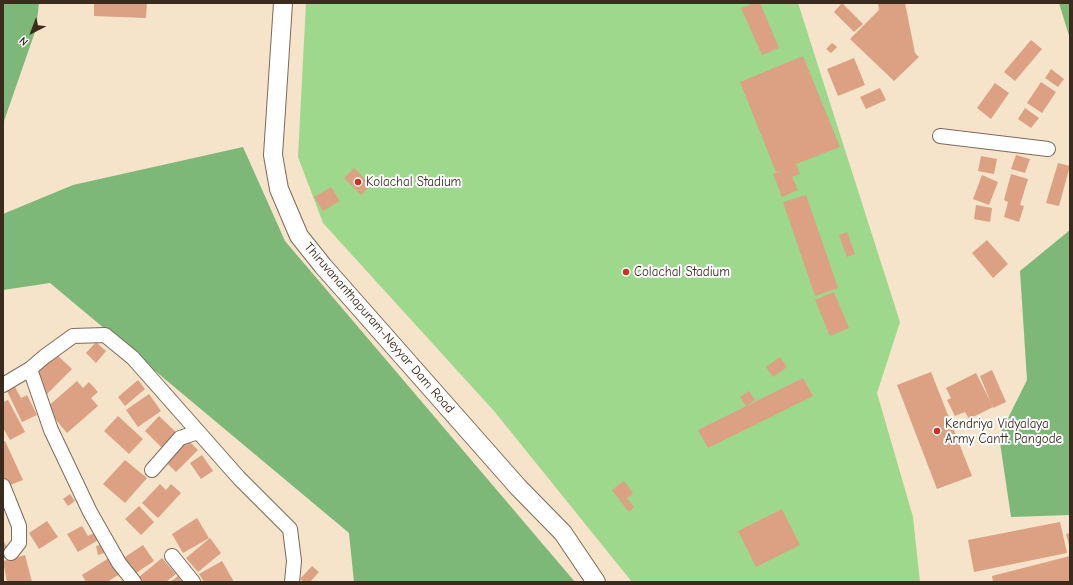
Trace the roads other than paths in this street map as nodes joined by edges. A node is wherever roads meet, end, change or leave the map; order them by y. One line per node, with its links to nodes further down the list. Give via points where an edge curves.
1 (283, 3): 14 (main road, Thiruvananthapuram-Neyyar Dam Road, via 273,155 279,189 299,236 518,487 563,533)
2 (940, 136): 3 (street)
3 (1048, 149)
4 (30, 369): 5 (street); 6 (street, via 73,336 105,335 133,358); 11 (street, via 51,430 90,512 119,564)
5 (3, 385)
6 (198, 432): 7 (street, via 180,438); 13 (street, via 290,529 294,561)
7 (152, 470)
8 (3, 486): 9 (street, via 19,526 18,543)
9 (11, 553)
10 (172, 556): 12 (street)
11 (134, 582)
12 (193, 582)
13 (292, 582)
14 (596, 582)

